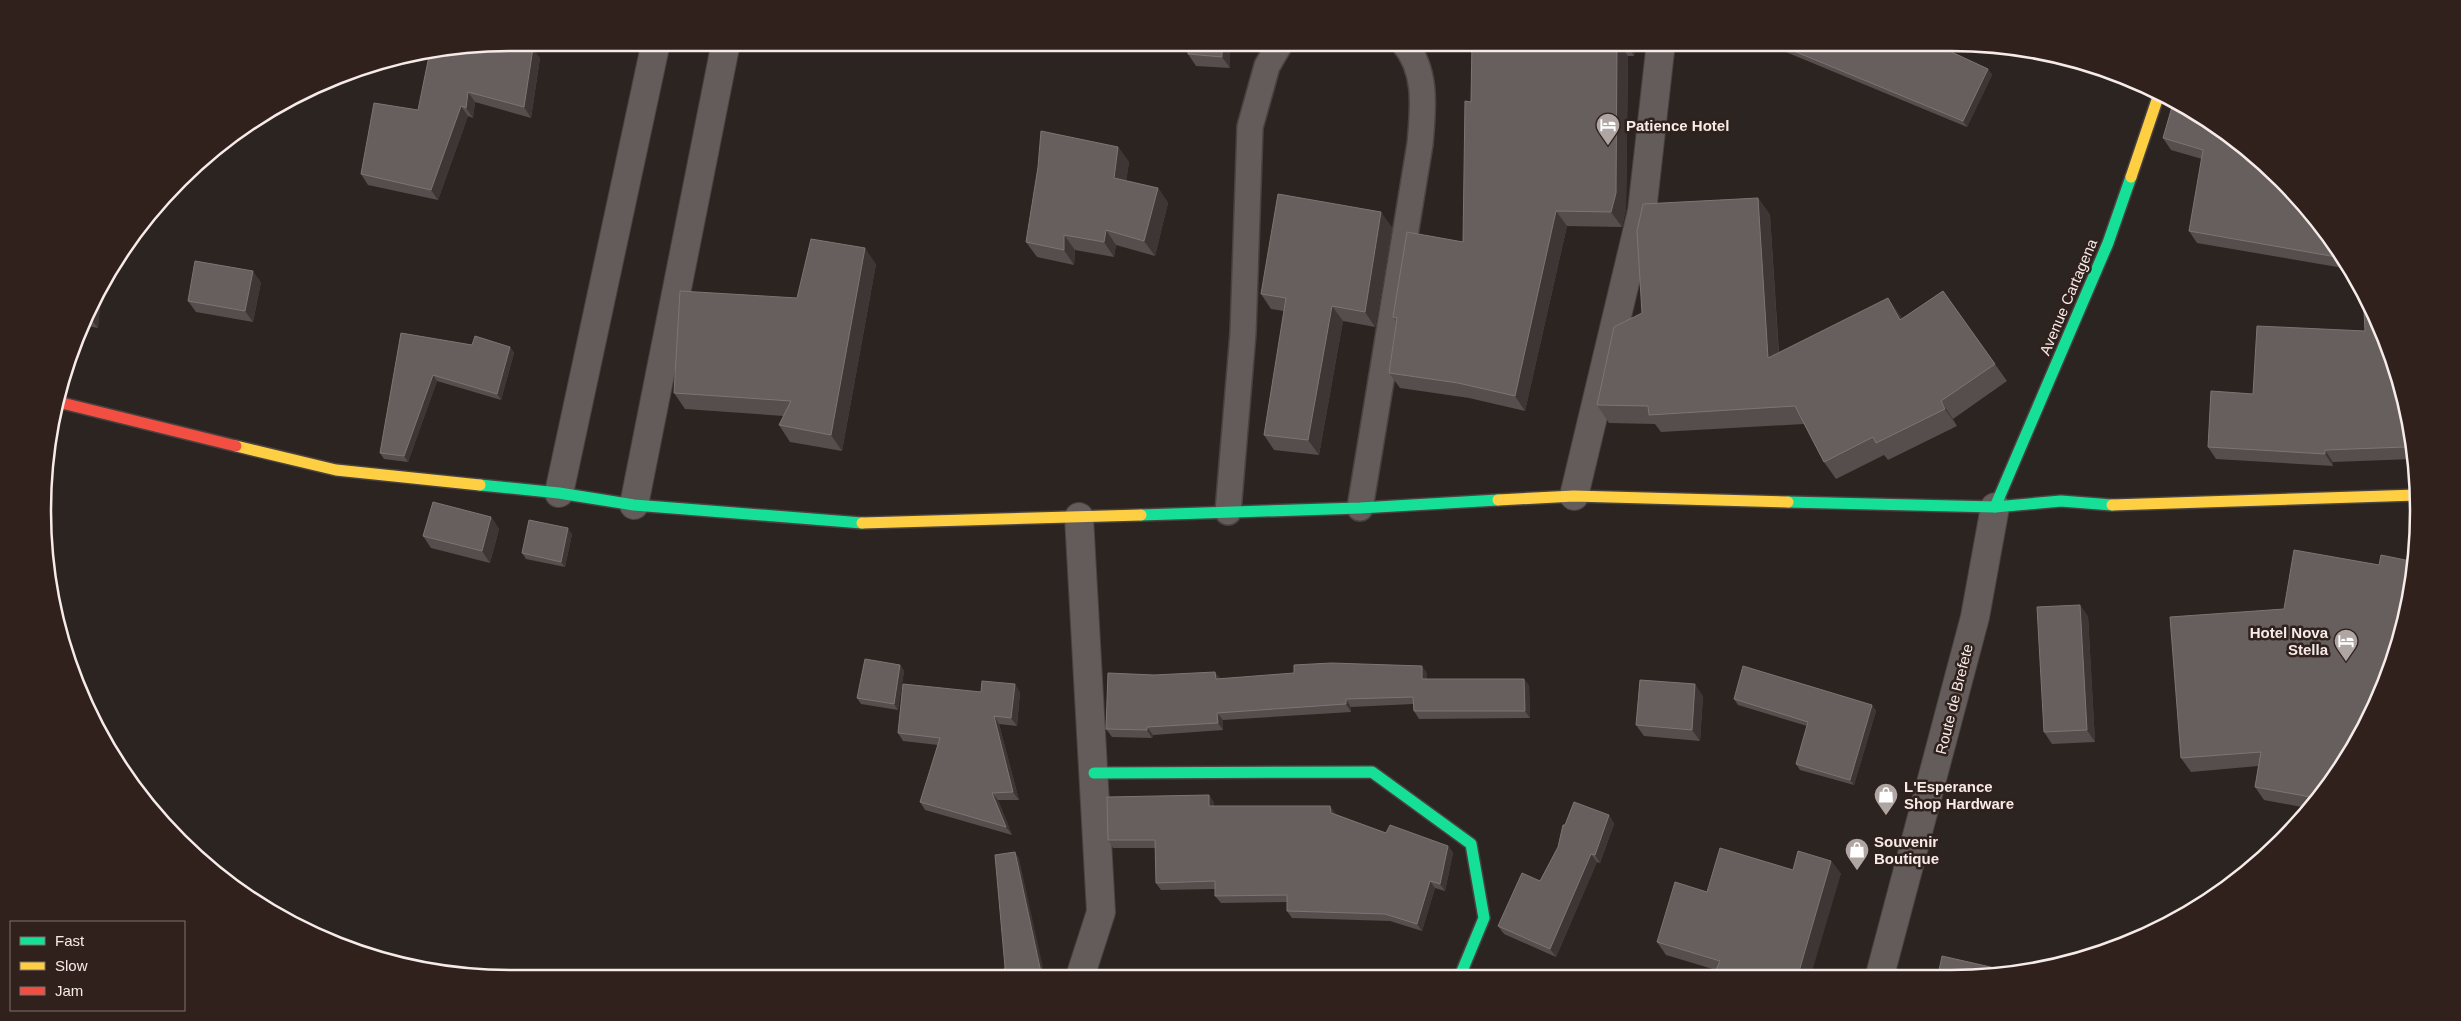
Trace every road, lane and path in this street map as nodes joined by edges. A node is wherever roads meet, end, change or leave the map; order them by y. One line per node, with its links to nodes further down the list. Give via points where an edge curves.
1 (654, 51): 8 (street)
2 (724, 51): 11 (street)
3 (1274, 51): 14 (lane, via 1250,127 1243,333)
4 (1410, 51): 13 (lane, via 1419,70 1423,90 1417,168)
5 (1660, 51): 10 (street, via 1642,211)
6 (2157, 100): 12 (main road, Avenue Cartagena, via 2108,243)
7 (64, 404): 8 (main road, via 336,470)
8 (559, 493): 11 (main road)
9 (2410, 495): 12 (main road, via 2113,505 2061,501)
10 (1574, 496): 12 (main road); 13 (main road)
11 (634, 505): 15 (main road, via 857,523)
12 (1995, 507): 19 (street, Route de Brefete, via 1975,616)
13 (1360, 508): 14 (main road)
14 (1228, 512): 15 (main road)
15 (1079, 517): 16 (street)
16 (1094, 773): 17 (street, via 1101,912); 18 (main road, via 1372,772 1471,844 1484,918)
17 (1082, 970)
18 (1462, 970)
19 (1881, 970)

